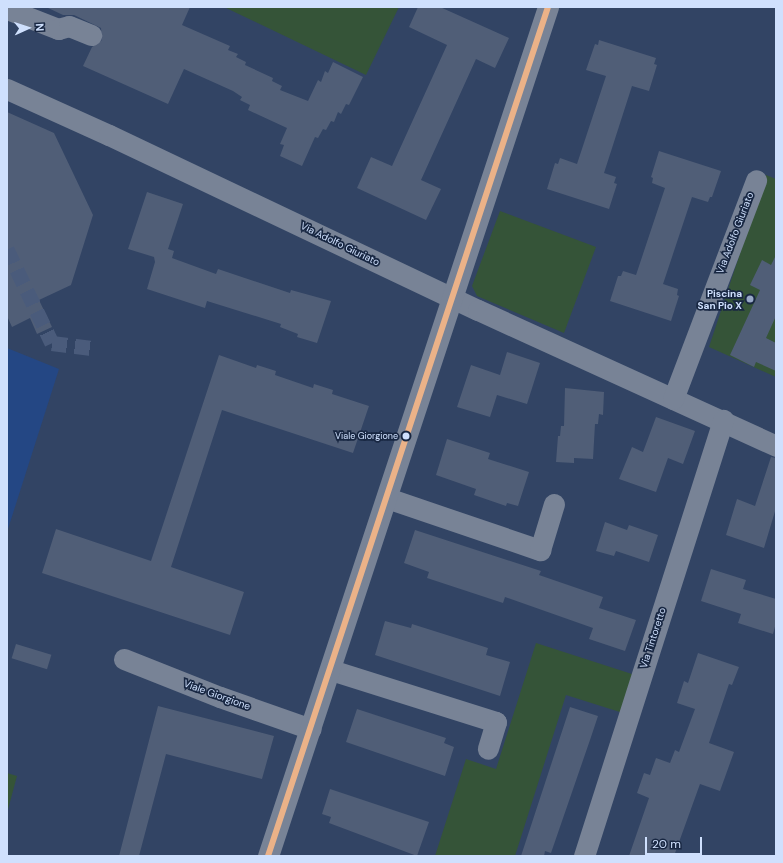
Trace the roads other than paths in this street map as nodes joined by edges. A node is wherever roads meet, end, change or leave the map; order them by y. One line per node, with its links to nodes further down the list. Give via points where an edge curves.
1 (548, 7): 6 (street)
2 (7, 9): 3 (street, via 58,29 69,26)
3 (91, 35)
4 (7, 89): 6 (street, Via Adolfo Giuriato)
5 (756, 180): 7 (street, Via Adolfo Giuriato)
6 (452, 298): 7 (street, Via Adolfo Giuriato); 10 (street, via 431,356)
7 (673, 399): 8 (street, Via Adolfo Giuriato)
8 (723, 420): 9 (street, Via Adolfo Giuriato); 17 (street, Via Tintoretto)
9 (776, 446)
10 (388, 498): 11 (street, via 540,550); 13 (street)
11 (554, 504)
12 (124, 659): 14 (street, Viale Giorgione)
13 (331, 670): 14 (street); 15 (street, via 496,722)
14 (311, 729): 16 (street)
15 (488, 749)
16 (269, 856)
17 (584, 856)

